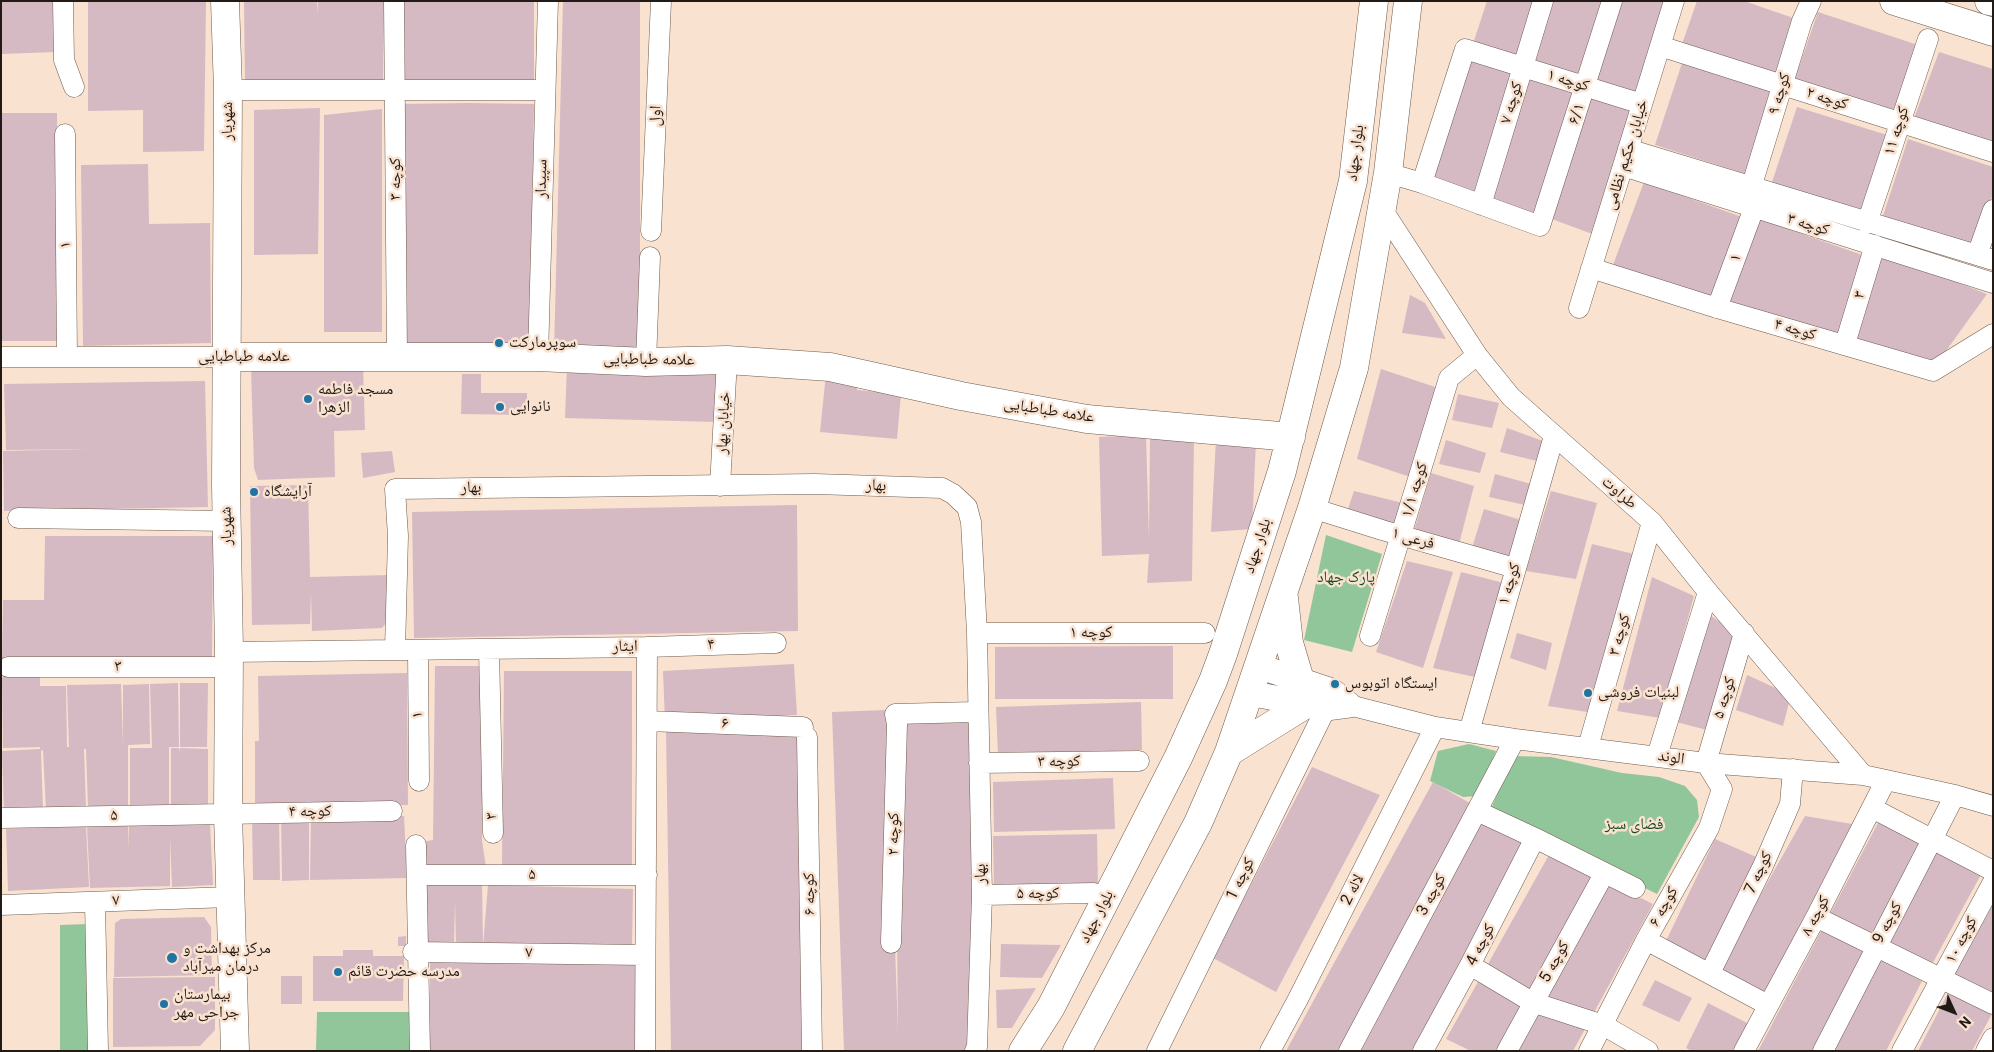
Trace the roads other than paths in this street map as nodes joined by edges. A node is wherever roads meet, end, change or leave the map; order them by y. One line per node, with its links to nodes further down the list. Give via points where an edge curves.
1 (63, 1): 21 (street, via 64,60)
2 (225, 1): 22 (main road, شهریار)
3 (394, 1): 23 (street, کوچه ۳)
4 (548, 1): 24 (street, سپیدار)
5 (661, 1): 38 (street, اول)
6 (1374, 1): 57 (main road, بلوار جهاد, via 1353,181)
7 (1408, 1): 30 (main road, بلوار جهاد)
8 (1543, 1): 18 (street, کوچه ۷)
9 (1612, 1): 20 (street, ۶/۱)
10 (1674, 1): 17 (street, خیابان حکیم نظامی)
11 (1810, 1): 19 (street, کوچه ۹)
12 (1894, 1): 15 (main road)
13 (1989, 1): 14 (main road)
14 (1993, 2)
15 (1993, 32)
16 (1928, 39): 26 (street, کوچه ۱۱)
17 (1660, 46): 19 (street, کوچه ۲); 25 (street, خیابان حکیم نظامی)
18 (1523, 67): 20 (street, کوچه ۱); 31 (street, کوچه ۱, via 1465,49); 33 (street, کوچه ۷)
19 (1783, 85): 26 (street, کوچه ۲); 32 (street, کوچه ۹)
20 (1586, 86): 25 (street, کوچه ۱); 33 (street, ۶/۱, via 1540,226)
21 (74, 88)
22 (228, 90): 23 (street); 52 (main road, شهریار)
23 (395, 90): 24 (street); 49 (street, کوچه ۳)
24 (544, 90): 53 (street, سپیدار)
25 (1642, 104): 29 (street, خیابان حکیم نظامی)
26 (1900, 122): 28 (street, کوچه ۲); 37 (street, کوچه ۱۱)
27 (65, 134): 51 (street, ۱)
28 (1993, 152)
29 (1626, 158): 32 (street, کوچه ۳); 34 (street, کوچه ۳); 42 (street, خیابان حکیم نظامی)
30 (1388, 173): 31 (street); 35 (main road, بلوار جهاد)
31 (1422, 183): 33 (street)
32 (1751, 188): 37 (street, کوچه ۳)
33 (1481, 204)
34 (1754, 208): 39 (street, کوچه ۳); 45 (street, ۱)
35 (1382, 209): 48 (street, طراوت); 59 (main road, بلوار جهاد, via 1354,368)
36 (1993, 210): 41 (street)
37 (1867, 223): 41 (street, کوچه ۳)
38 (651, 231)
39 (1875, 245): 43 (street, کوچه ۳); 47 (street, ۳)
40 (650, 257): 55 (street)
41 (1985, 258)
42 (1591, 268): 44 (street, خیابان حکیم نظامی); 45 (street, کوچه ۴)
43 (1993, 283)
44 (1579, 308)
45 (1717, 308): 47 (street, کوچه ۴)
46 (1993, 334): 47 (street, کوچه ۴, via 1933,371)
47 (1844, 344)
48 (1477, 355): 56 (street, طراوت, via 1510,397); 63 (street, کوچه ۱/۱, via 1449,378)
49 (397, 356): 52 (main road, علامه طباطبایی); 53 (main road, علامه طباطبایی)
50 (1, 357): 51 (street, علامه طباطبایی)
51 (68, 357): 52 (street, علامه طباطبایی)
52 (228, 357): 61 (main road, شهریار)
53 (538, 357): 55 (main road, علامه طباطبایی)
54 (727, 360): 55 (main road, علامه طباطبایی); 57 (main road, علامه طباطبایی, via 830,367 1087,419); 58 (street, خیابان بهار)
55 (646, 362)
56 (1554, 436): 62 (street, طراوت); 64 (street, کوچه ۱)
57 (1291, 437): 76 (main road, بلوار جهاد)
58 (720, 486): 67 (street, بهار, via 932,487 953,494 967,507 971,522); 73 (street, بهار, via 395,489 398,536)
59 (1312, 508): 63 (street, فرعی ۱); 65 (main road, بلوار جهاد)
60 (18, 518): 61 (street)
61 (227, 521): 77 (main road, شهریار)
62 (1652, 522): 66 (street, طراوت); 89 (street, کوچه ۳)
63 (1401, 536): 64 (street, فرعی ۱); 70 (street, کوچه ۱/۱)
64 (1515, 568): 87 (street, کوچه ۱)
65 (1284, 591): 78 (main road, بلوار جهاد); 82 (main road, via 1289,643)
66 (1708, 592): 69 (street, طراوت); 91 (street)
67 (977, 633): 68 (street, کوچه ۱); 83 (street, بهار)
68 (1205, 633)
69 (1744, 633): 94 (street, کوچه ۵); 96 (street, طراوت)
70 (1370, 636)
71 (776, 643): 72 (street, ۴)
72 (647, 647): 75 (street, ایثار); 84 (street, ایثار)
73 (395, 650): 74 (street, ایثار); 77 (street, ایثار)
74 (418, 650): 75 (street, ایثار); 98 (street, ۱)
75 (489, 650): 106 (street, ۳)
76 (1223, 654): 78 (main road); 80 (main road, بلوار جهاد)
77 (229, 660): 79 (street, ۳); 104 (main road, شهریار)
78 (1258, 666): 81 (main road, بلوار جهاد); 82 (street, الوند)
79 (8, 667)
80 (1213, 681): 81 (main road); 141 (main road, بلوار جهاد, via 1178,758 1051,1007)
81 (1249, 693): 82 (street, الوند); 90 (main road, بلوار جهاد)
82 (1320, 699): 85 (street, الوند); 90 (main road); 143 (street, کوچه 1)
83 (978, 719): 93 (street, بهار); 123 (street, کوچه ۲, via 974,712 896,714)
84 (648, 721): 86 (street, ۶); 113 (street, ایثار)
85 (1435, 727): 87 (street, الوند); 144 (street, لاله 2)
86 (805, 732): 139 (street, کوچه ۶)
87 (1469, 732): 88 (street, الوند)
88 (1515, 739): 89 (street, الوند); 103 (street, کوچه 3)
89 (1588, 748): 91 (street, الوند)
90 (1229, 752): 142 (main road, بلوار جهاد, via 1198,823)
91 (1657, 756): 94 (street, الوند)
92 (1139, 762): 93 (street, کوچه ۳)
93 (979, 763): 117 (street, بهار)
94 (1706, 763): 95 (street, الوند); 122 (street, کوچه ۶, via 1722,789 1709,828)
95 (1793, 769): 96 (street, الوند); 128 (street, کوچه 7, via 1790,804)
96 (1863, 775): 97 (street, الوند)
97 (1886, 780): 99 (street, الوند); 101 (street, کوچه ۸)
98 (419, 781)
99 (1955, 795): 100 (street, الوند); 108 (street, کوچه 9)
100 (1993, 806)
101 (1872, 808): 108 (street); 121 (street, کوچه ۸)
102 (392, 811): 104 (street, کوچه ۴)
103 (1477, 811): 107 (street); 145 (street, کوچه 3)
104 (228, 814): 105 (street, ۵); 118 (main road, شهریار)
105 (1, 818)
106 (493, 833)
107 (1535, 838): 111 (street); 127 (street, کوچه 4)
108 (1932, 838): 110 (street); 124 (street, کوچه 9)
109 (416, 845): 112 (street)
110 (1993, 871)
111 (1604, 874): 115 (street); 130 (street, کوچه 5)
112 (417, 875): 113 (street, ۵); 125 (street)
113 (647, 875): 126 (street, ایثار)
114 (1993, 882): 129 (street, کوچه ۱۰)
115 (1635, 888)
116 (1094, 893): 117 (street, کوچه ۵)
117 (982, 895): 140 (street, بهار)
118 (230, 897): 119 (street, ۷); 136 (main road, شهریار)
119 (95, 902): 120 (street, ۷); 135 (street)
120 (1, 905)
121 (1816, 917): 124 (street); 132 (street, کوچه ۸)
122 (1646, 940): 128 (street); 133 (street, کوچه ۶)
123 (892, 943)
124 (1875, 947): 129 (street); 151 (street, کوچه 9)
125 (415, 952): 126 (street, ۷); 137 (street)
126 (644, 955): 138 (street, ایثار)
127 (1470, 965): 130 (street); 146 (street, کوچه 4)
128 (1710, 973): 132 (street)
129 (1942, 980): 131 (street); 152 (street, کوچه ۱۰)
130 (1532, 1002): 133 (street); 147 (street, کوچه 5)
131 (1993, 1004)
132 (1768, 1005): 150 (street, کوچه ۸)
133 (1603, 1025): 148 (street, کوچه ۶); 149 (street)
134 (1993, 1038): 153 (street)
135 (98, 1051)
136 (235, 1051)
137 (420, 1051)
138 (645, 1051)
139 (812, 1051)
140 (975, 1051)
141 (1023, 1051)
142 (1077, 1051)
143 (1157, 1051)
144 (1270, 1051)
145 (1348, 1051)
146 (1423, 1051)
147 (1507, 1051)
148 (1588, 1051)
149 (1648, 1051)
150 (1744, 1051)
151 (1823, 1051)
152 (1902, 1051)
153 (1986, 1051)

